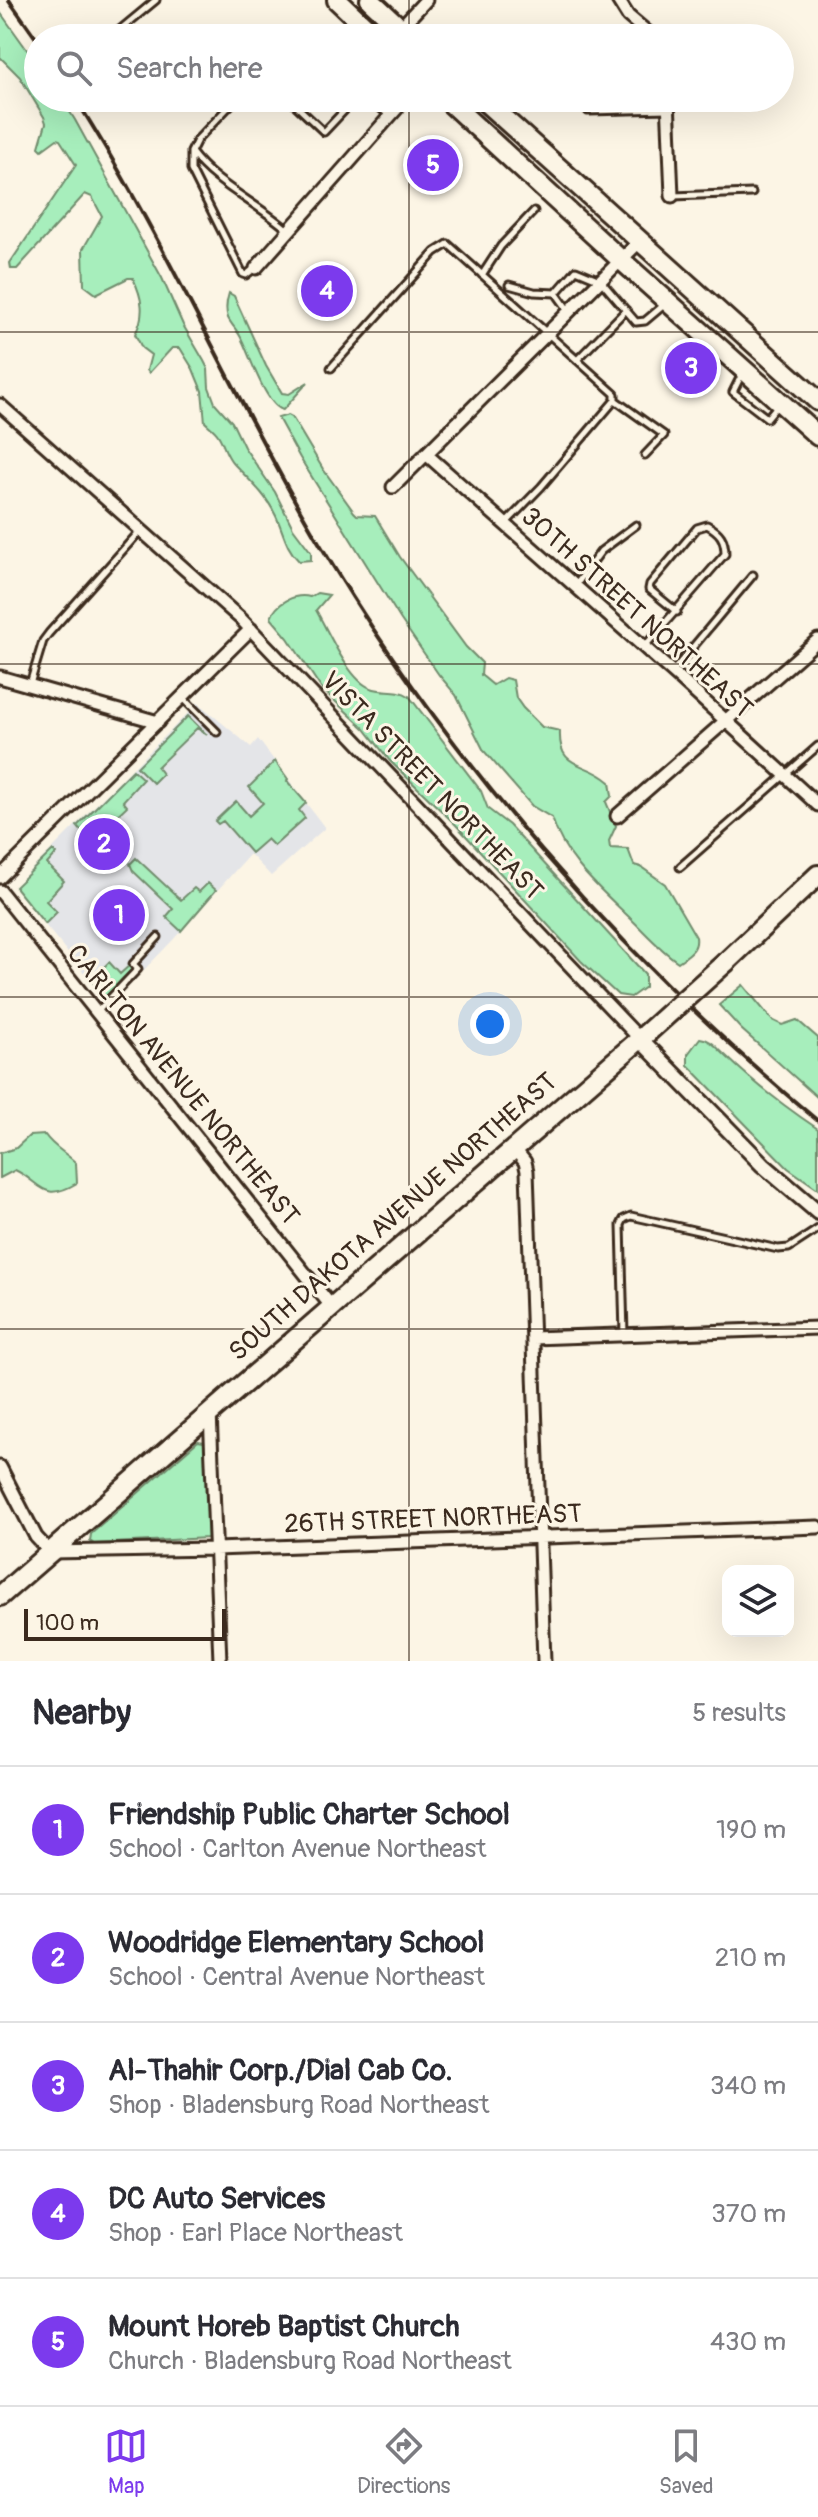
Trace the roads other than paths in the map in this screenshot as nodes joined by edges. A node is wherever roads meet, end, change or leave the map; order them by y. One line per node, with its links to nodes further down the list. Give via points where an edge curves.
1 (156, 0): 6 (lane)
2 (337, 0): 7 (main road)
3 (370, 0): 8 (main road)
4 (618, 0): 10 (street)
5 (421, 2): 9 (street)
6 (127, 24)
7 (362, 24)
8 (391, 24)
9 (408, 24)
10 (637, 24)
11 (224, 112): 20 (lane)
12 (303, 112): 13 (lane, via 324,132)
13 (342, 112)
14 (385, 112): 19 (lane)
15 (392, 112): 19 (street)
16 (460, 112): 26 (main road)
17 (497, 112): 25 (main road)
18 (669, 112): 22 (street)
19 (389, 115): 24 (street)
20 (191, 152): 24 (lane, via 198,163); 27 (lane, via 191,170 243,274)
21 (752, 193): 22 (lane)
22 (672, 196)
23 (534, 211): 28 (lane)
24 (290, 231): 27 (street)
25 (640, 241): 26 (street); 39 (main road)
26 (621, 260): 29 (street); 32 (main road)
27 (256, 268)
28 (482, 275): 35 (lane); 37 (lane, via 448,244 435,252)
29 (600, 280): 31 (lane, via 576,270); 33 (lane); 34 (street)
30 (509, 285): 31 (lane)
31 (556, 293): 34 (lane)
32 (668, 302): 33 (lane, via 645,321 636,322); 41 (main road)
33 (626, 310): 36 (lane)
34 (569, 311): 35 (street)
35 (547, 333): 36 (lane); 42 (street)
36 (577, 360): 38 (lane, via 615,394)
37 (331, 368)
38 (615, 400): 43 (lane, via 664,435); 45 (lane)
39 (818, 401)
40 (0, 405): 47 (street, VISTA STREET NORTHEAST)
41 (818, 436)
42 (426, 454): 44 (street); 45 (street, 30TH STREET NORTHEAST)
43 (645, 455)
44 (393, 487)
45 (505, 524): 49 (street, 30TH STREET NORTHEAST)
46 (636, 525): 49 (lane, via 601,551)
47 (141, 530): 51 (street, VISTA STREET NORTHEAST); 56 (lane, via 43,641)
48 (753, 575): 54 (lane)
49 (575, 586): 53 (street, 30TH STREET NORTHEAST)
50 (677, 612): 50 (lane, via 725,554 725,542 707,525 697,528 650,584 656,597); 53 (lane)
51 (251, 629): 57 (street); 71 (street, VISTA STREET NORTHEAST)
52 (818, 640): 58 (street)
53 (644, 647): 54 (street, 30TH STREET NORTHEAST)
54 (672, 672): 58 (street, 30TH STREET NORTHEAST)
55 (0, 677): 56 (street)
56 (30, 685): 59 (street)
57 (182, 697): 59 (street); 60 (lane)
58 (726, 720): 62 (street, 30TH STREET NORTHEAST); 64 (street)
59 (158, 722): 67 (street)
60 (217, 732)
61 (818, 746): 62 (lane)
62 (785, 775): 63 (street, 30TH STREET NORTHEAST); 65 (lane)
63 (818, 805)
64 (617, 816)
65 (680, 867)
66 (818, 875): 71 (main road, SOUTH DAKOTA AVENUE NORTHEAST, bridge)
67 (0, 877)
68 (0, 891): 70 (street, CARLTON AVENUE NORTHEAST)
69 (158, 937): 70 (lane, via 133,964 138,969)
70 (97, 1012): 75 (street, CARLTON AVENUE NORTHEAST)
71 (643, 1036): 72 (main road, SOUTH DAKOTA AVENUE NORTHEAST); 73 (street, VISTA STREET NORTHEAST, via 763,1165)
72 (513, 1147): 75 (main road, SOUTH DAKOTA AVENUE NORTHEAST); 78 (street, via 527,1171)
73 (818, 1212)
74 (818, 1229): 77 (lane, via 789,1248 778,1249 631,1216 624,1219)
75 (331, 1306): 79 (main road, SOUTH DAKOTA AVENUE NORTHEAST)
76 (818, 1328): 77 (street)
77 (624, 1335): 78 (street)
78 (533, 1338): 82 (street)
79 (210, 1412): 83 (street); 84 (main road, SOUTH DAKOTA AVENUE NORTHEAST)
80 (0, 1467): 84 (street, via 36,1537)
81 (818, 1527): 82 (street, 26TH STREET NORTHEAST)
82 (540, 1537): 83 (street, 26TH STREET NORTHEAST); 87 (street)
83 (215, 1549): 84 (street, 26TH STREET NORTHEAST); 86 (street)
84 (50, 1552): 85 (main road, SOUTH DAKOTA AVENUE NORTHEAST)
85 (0, 1596)
86 (220, 1661)
87 (544, 1661)

